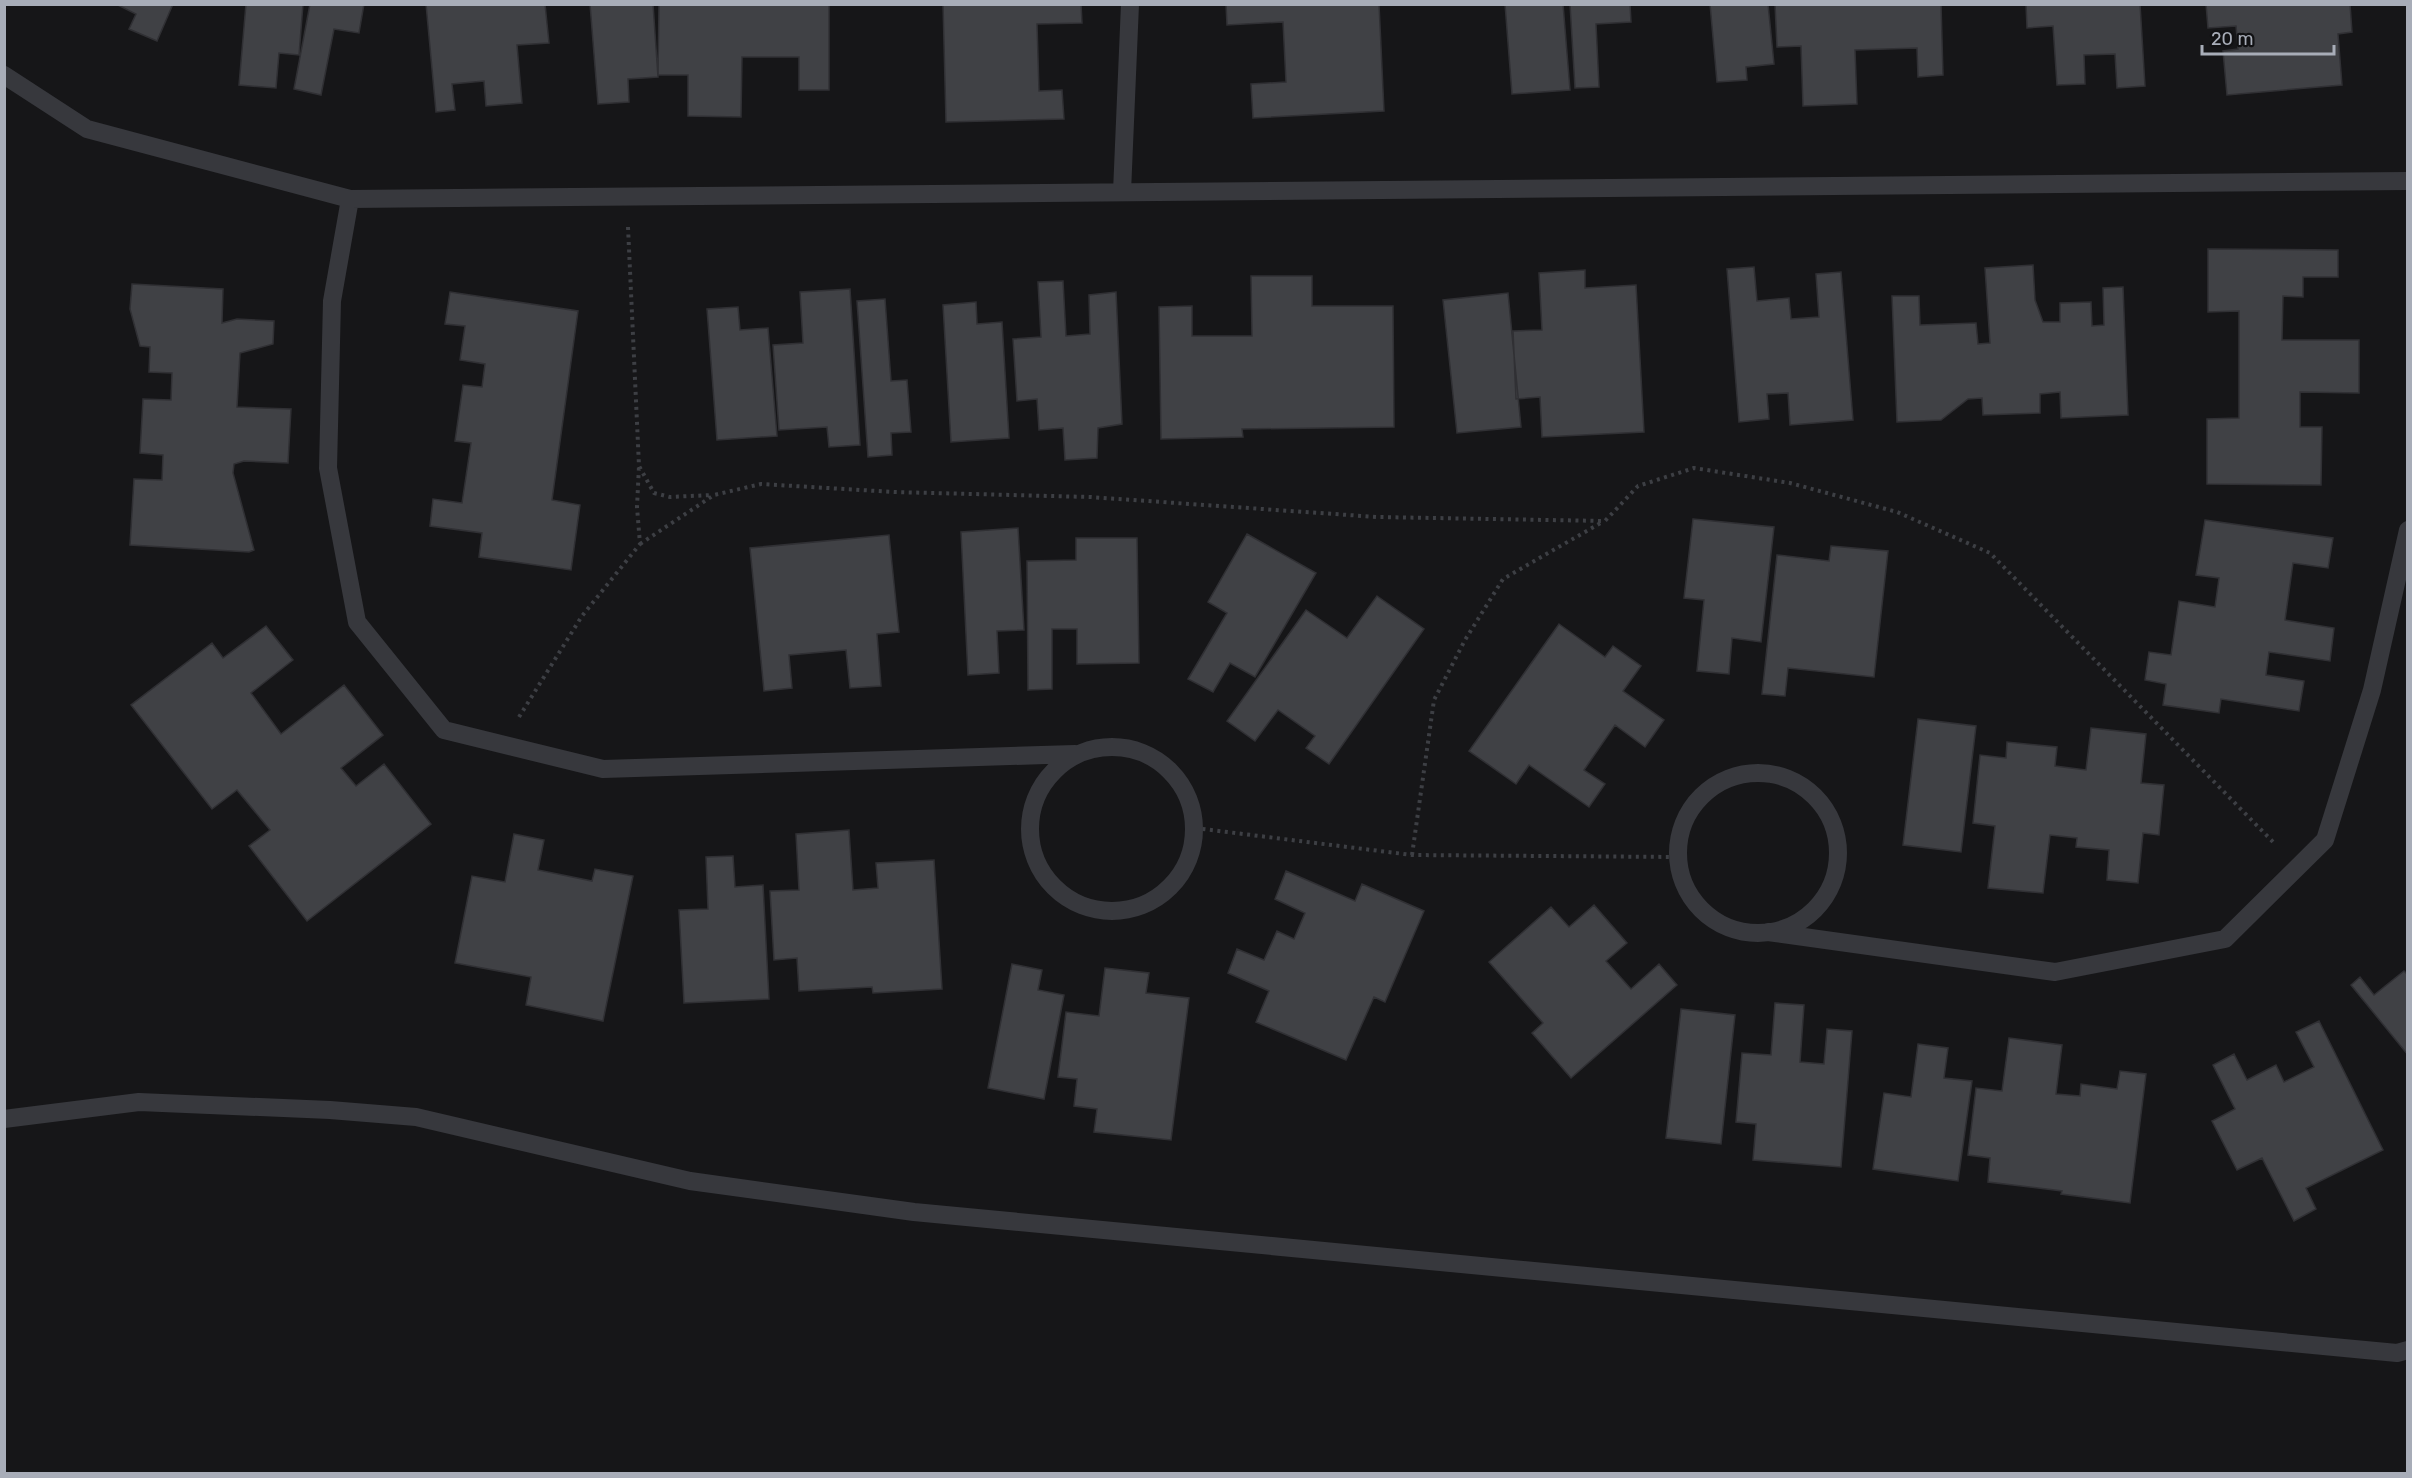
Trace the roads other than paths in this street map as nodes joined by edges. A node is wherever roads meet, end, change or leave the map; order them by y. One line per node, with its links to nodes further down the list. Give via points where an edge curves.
1 (1130, 4): 4 (lane)
2 (4, 75): 5 (lane, via 87,129)
3 (2408, 181): 4 (lane)
4 (1122, 192): 5 (lane)
5 (350, 199): 7 (lane, via 332,301 328,468 357,622 444,730 603,770)
6 (2408, 530): 8 (lane, via 2372,690 2325,840 2225,939 2055,972)
7 (1075, 754): 7 (lane, via 1103,746 1132,748 1158,760 1179,780 1192,806 1195,828 1190,856 1176,881 1154,899 1127,910 1098,910 1071,901 1049,883 1034,858 1028,830 1033,801 1047,776)
8 (1768, 932): 8 (lane, via 1739,931 1713,920 1693,901 1677,857 1681,829 1694,804 1714,785 1740,774 1768,772 1811,791 1829,813 1838,839 1838,868 1828,894 1810,915)
9 (4, 1119): 10 (lane, via 139,1102 416,1117 690,1181 914,1212 2256,1340 2397,1353)
10 (2408, 1350)

